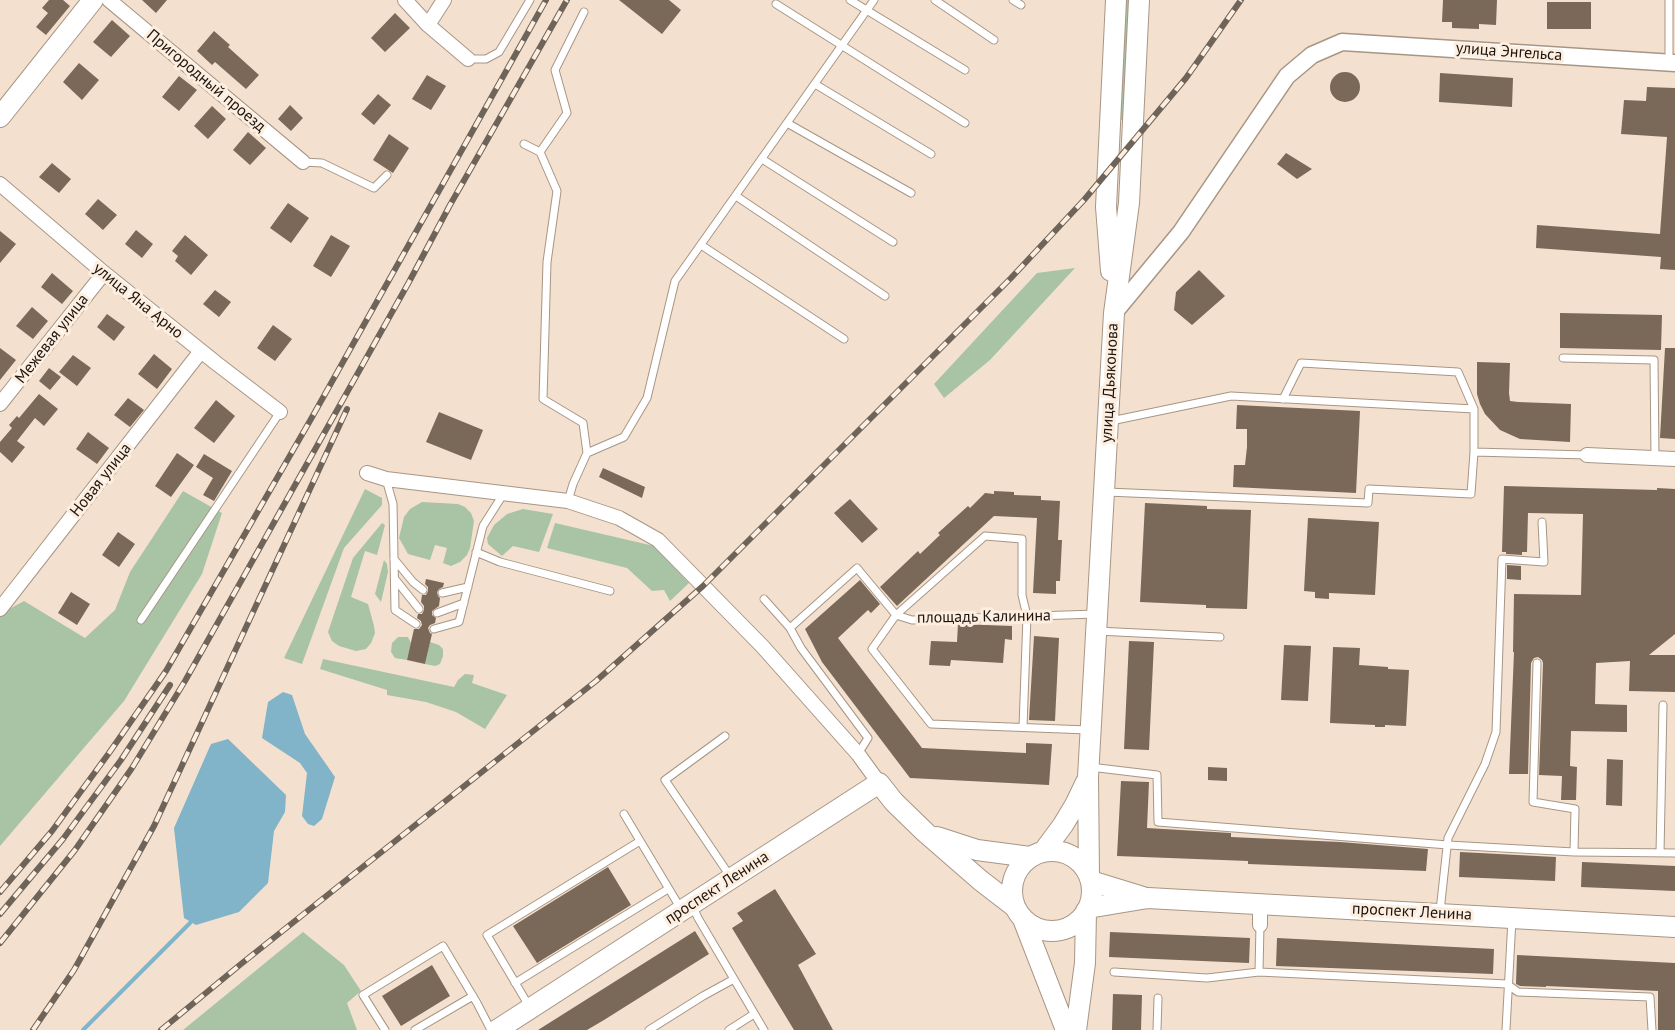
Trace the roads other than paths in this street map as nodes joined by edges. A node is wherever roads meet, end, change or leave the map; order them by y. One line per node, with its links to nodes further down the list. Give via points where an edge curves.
1 (93, 0): 25 (main road)
2 (109, 0): 32 (street, Пригородный проезд)
3 (405, 0): 17 (street)
4 (444, 0): 17 (street)
5 (530, 0): 21 (lane, via 499,52 486,59)
6 (850, 0): 15 (lane)
7 (874, 0): 15 (lane)
8 (935, 0): 18 (lane)
9 (1013, 0): 14 (lane)
10 (1116, 0): 41 (main road, via 1106,207)
11 (1139, 0): 41 (main road, via 1128,203)
12 (1669, 0): 22 (lane)
13 (776, 4): 20 (lane)
14 (1021, 5)
15 (867, 11): 20 (lane); 23 (lane)
16 (584, 12): 29 (lane, via 555,70 567,113)
17 (428, 25): 21 (street)
18 (994, 40)
19 (1342, 42): 22 (street, улица Энгельса); 41 (street, улица Дьяконова, via 1312,55 1287,76 1181,232)
20 (842, 45): 24 (lane); 27 (lane)
21 (468, 59)
22 (1672, 63)
23 (965, 70)
24 (815, 84): 26 (lane); 30 (lane)
25 (0, 117)
26 (787, 123): 31 (lane); 35 (lane)
27 (965, 123)
28 (524, 144): 29 (lane)
29 (540, 152): 51 (lane, via 557,191 547,262 543,399 583,423)
30 (931, 154)
31 (762, 159): 36 (lane); 37 (lane)
32 (303, 162): 33 (lane, via 321,162 374,188)
33 (387, 175)
34 (0, 184): 39 (street, улица Яна Арно)
35 (911, 192)
36 (736, 196): 38 (lane); 40 (lane)
37 (893, 242)
38 (700, 245): 42 (lane); 51 (lane, via 675,281 646,398 624,437)
39 (104, 273): 43 (street, улица Яна Арно); 46 (street, Межевая улица)
40 (885, 296)
41 (1114, 313): 49 (main road, улица Дьяконова)
42 (844, 339)
43 (201, 351): 48 (street, улица Яна Арно); 70 (street, Новая улица)
44 (1563, 358): 53 (lane, via 1654,360)
45 (1283, 399): 47 (lane); 47 (lane, via 1301,363 1458,372); 49 (lane, via 1231,396)
46 (0, 404)
47 (1474, 409): 50 (lane)
48 (280, 412): 75 (lane)
49 (1108, 422): 57 (main road, улица Дьяконова)
50 (1474, 452): 52 (lane); 57 (lane, via 1471,494 1369,489 1368,503)
51 (587, 453): 59 (lane)
52 (1587, 456): 53 (street)
53 (1655, 459): 54 (street)
54 (1675, 459)
55 (367, 473): 56 (street)
56 (386, 479): 58 (street); 62 (lane, via 393,504)
57 (1104, 491): 76 (main road, улица Дьяконова)
58 (504, 493): 59 (street); 61 (lane, via 483,526)
59 (568, 501): 86 (street, via 619,518 658,540 763,647)
60 (1542, 522): 92 (lane, via 1544,562 1502,559 1496,732)
61 (476, 552): 64 (lane); 66 (lane)
62 (394, 559): 63 (lane); 65 (lane)
63 (395, 579): 71 (lane); 77 (lane, via 395,610)
64 (468, 587): 67 (lane); 69 (lane)
65 (423, 590)
66 (610, 591)
67 (442, 593)
68 (764, 599): 78 (lane)
69 (464, 603): 72 (lane); 79 (lane, via 459,622)
70 (0, 609)
71 (419, 609)
72 (437, 613)
73 (896, 615): 74 (lane, площадь Калинина, via 912,620); 74 (lane, via 985,536 1022,539 1022,595); 78 (lane, площадь Калинина, via 856,568); 83 (lane, via 872,649 931,724)
74 (1027, 616): 76 (lane, площадь Калинина); 83 (lane)
75 (141, 620)
76 (1097, 623): 80 (lane, площадь Калинина); 84 (main road, улица Дьяконова)
77 (416, 624)
78 (790, 628): 86 (lane, via 868,738)
79 (434, 629)
80 (1220, 637)
81 (1537, 663): 93 (lane, via 1533,802 1575,809)
82 (1663, 705): 94 (lane)
83 (1023, 727): 84 (lane)
84 (1091, 730): 87 (main road, улица Дьяконова)
85 (725, 736): 98 (lane, via 665,780)
86 (858, 754): 88 (street)
87 (1088, 772): 92 (lane, via 1157,775 1158,822); 96 (main road, улица Дьяконова, via 1064,825); 97 (main road, улица Дьяконова)
88 (879, 783): 90 (main road); 98 (main road, проспект Ленина)
89 (624, 814): 91 (lane)
90 (926, 833): 96 (main road, via 977,850); 104 (main road)
91 (640, 841): 99 (lane); 112 (lane, via 487,935)
92 (1448, 845): 93 (lane); 105 (lane)
93 (1574, 852): 94 (lane)
94 (1660, 853): 95 (lane)
95 (1675, 853)
96 (1036, 855): 97 (main road, via 1056,851 1070,855 1081,863); 104 (main road, via 1020,867 1013,880 1012,894)
97 (1090, 878): 100 (main road, проспект Ленина); 103 (main road, via 1092,895)
98 (731, 879): 102 (main road, проспект Ленина)
99 (668, 889): 102 (lane); 112 (lane)
100 (1148, 898): 101 (main road, проспект Ленина); 103 (main road, проспект Ленина)
101 (1260, 903): 105 (main road, проспект Ленина); 107 (street)
102 (687, 908): 111 (lane, via 698,918); 116 (main road, проспект Ленина)
103 (1087, 910): 104 (main road, via 1075,924 1055,931 1034,927); 126 (main road)
104 (1019, 913): 125 (main road)
105 (1440, 914): 106 (main road, проспект Ленина)
106 (1512, 918): 108 (main road, проспект Ленина); 113 (lane)
107 (1260, 925): 110 (lane)
108 (1675, 927)
109 (1114, 972): 110 (lane, via 1207,978)
110 (1259, 972): 113 (lane)
111 (734, 979): 117 (lane); 122 (lane)
112 (514, 983): 116 (lane)
113 (1507, 984): 128 (lane); 129 (lane, via 1518,992 1650,997)
114 (472, 996): 118 (lane, via 443,946 363,995); 119 (lane); 120 (lane)
115 (1158, 998): 127 (lane)
116 (530, 1009): 121 (main road, проспект Ленина)
117 (754, 1014): 123 (lane); 124 (lane)
118 (385, 1030)
119 (415, 1030)
120 (491, 1030)
121 (497, 1030)
122 (649, 1030)
123 (729, 1030)
124 (764, 1030)
125 (1066, 1030)
126 (1076, 1030)
127 (1157, 1030)
128 (1506, 1030)
129 (1652, 1030)

